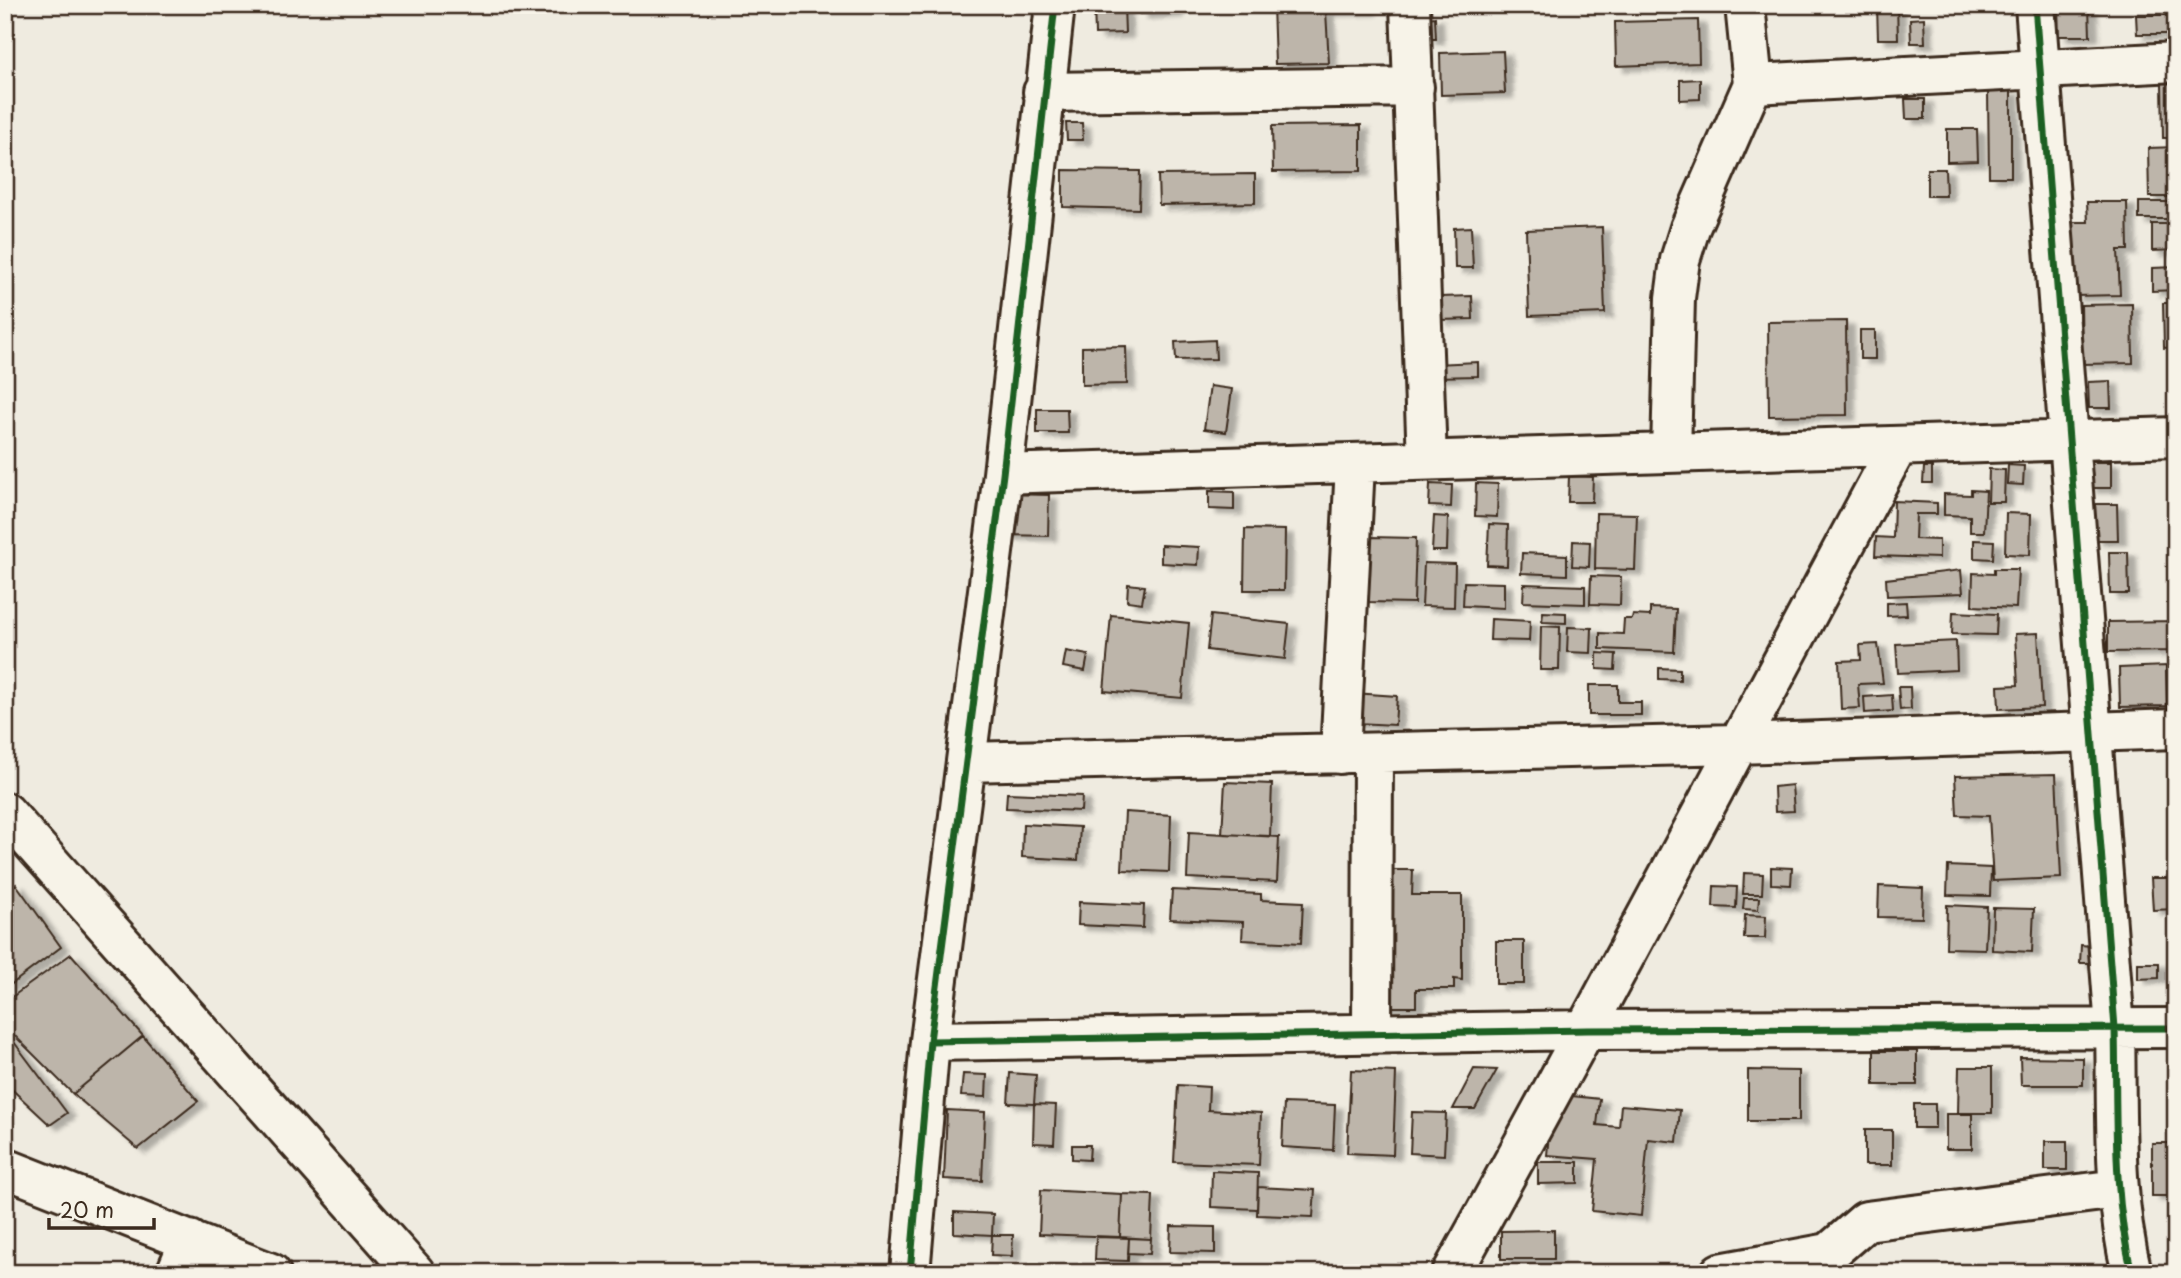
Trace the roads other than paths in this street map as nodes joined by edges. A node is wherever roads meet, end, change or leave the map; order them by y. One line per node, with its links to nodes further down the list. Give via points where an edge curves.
1 (1055, 5): 9 (street)
2 (1410, 5): 8 (street)
3 (1745, 5): 7 (street)
4 (2035, 5): 6 (street)
5 (2176, 62): 6 (street)
6 (2038, 69): 7 (street); 11 (street)
7 (1753, 84): 13 (street, via 1680,260)
8 (1415, 88): 9 (street); 14 (street)
9 (1043, 92): 16 (street)
10 (2176, 437): 11 (street)
11 (2070, 441): 12 (street); 18 (street)
12 (1898, 446): 13 (street); 19 (street)
13 (1671, 453): 14 (street)
14 (1427, 460): 15 (street)
15 (1355, 465): 16 (street); 20 (street)
16 (1003, 474): 21 (street)
17 (2176, 729): 18 (street)
18 (2092, 733): 19 (street); 23 (street)
19 (1737, 744): 20 (street); 25 (street)
20 (1356, 754): 21 (street); 26 (street)
21 (965, 762): 27 (street)
22 (5, 812): 32 (street)
23 (2115, 1028): 24 (street); 25 (street); 29 (street)
24 (2176, 1028)
25 (1588, 1030): 26 (street); 34 (street)
26 (1372, 1033): 27 (street)
27 (930, 1041): 33 (street)
28 (5, 1168): 30 (street)
29 (2118, 1189): 35 (street, via 1866,1221 1829,1253); 36 (street, via 2121,1230)
30 (183, 1256): 31 (street)
31 (271, 1273)
32 (415, 1273)
33 (910, 1273)
34 (1452, 1273)
35 (1720, 1273)
36 (2132, 1273)

